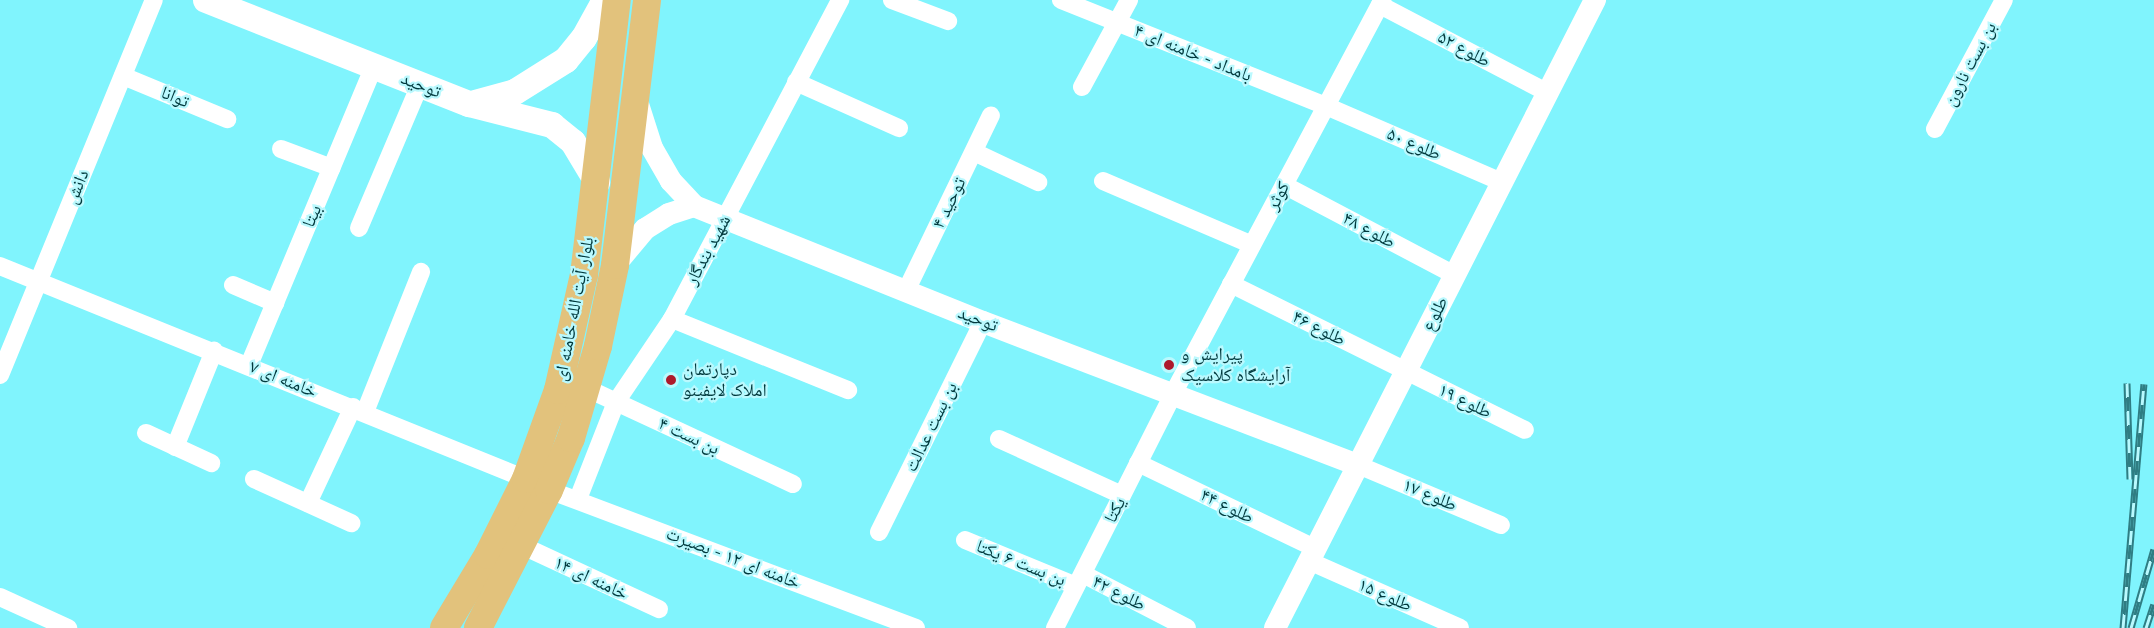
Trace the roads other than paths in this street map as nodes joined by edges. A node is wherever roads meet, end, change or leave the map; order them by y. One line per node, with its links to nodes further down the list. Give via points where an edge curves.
1 (154, 0): 16 (street, دانش)
2 (605, 0): 22 (main road, via 584,38 566,60 515,92)
3 (617, 0): 32 (main road, بلوار آیت الله خامنه ای)
4 (647, 0): 21 (main road, بلوار آیت الله خامنه ای)
5 (840, 0): 17 (street, شهید بندگار)
6 (892, 0): 13 (street)
7 (1061, 0): 14 (street, بامداد - خامنه ای ۴)
8 (1129, 0): 14 (street)
9 (1595, 0): 20 (street, طلوع)
10 (2004, 0): 27 (street, بن بست نارون)
11 (215, 2): 15 (main road, توحید)
12 (1381, 2): 20 (street, طلوع ۵۲); 23 (street, کوثر)
13 (948, 21)
14 (1118, 23): 19 (street); 23 (street, بامداد - خامنه ای ۴)
15 (374, 66): 18 (main road, توحید); 30 (street, بیتا)
16 (123, 76): 25 (street, توانا); 44 (street, دانش)
17 (796, 82): 26 (street); 37 (street, شهید بندگار)
18 (420, 84): 22 (main road, توحید); 38 (street)
19 (1082, 87)
20 (1548, 93): 34 (street, طلوع)
21 (636, 98): 36 (street, via 652,148 671,181); 40 (main road, بلوار آیت الله خامنه ای)
22 (469, 104): 32 (main road, توحید, via 552,125 573,142)
23 (1326, 106): 34 (street, طلوع ۵۰); 35 (street, کوثر)
24 (991, 116): 29 (street, توحید ۴)
25 (227, 119)
26 (899, 128)
27 (1935, 129)
28 (281, 148): 30 (street)
29 (974, 152): 33 (street); 47 (street, توحید ۴)
30 (332, 168): 48 (street, بیتا)
31 (1103, 181): 39 (street)
32 (597, 182): 69 (main road, بلوار آیت الله خامنه ای, via 573,330)
33 (1038, 182)
34 (1502, 183): 43 (street, طلوع)
35 (1284, 185): 39 (street, کوثر); 43 (street, طلوع ۴۸)
36 (694, 206): 37 (street, توحید); 40 (street, via 669,214 645,229)
37 (726, 217): 47 (street, توحید); 49 (street, شهید بندگار)
38 (359, 228)
39 (1252, 245): 45 (street, کوثر)
40 (615, 265): 55 (main road, بلوار آیت الله خامنه ای)
41 (0, 266): 44 (street, خامنه ای ۷)
42 (421, 272): 59 (street)
43 (1455, 275): 53 (street, طلوع)
44 (38, 281): 51 (street, خامنه ای ۷); 54 (street, دانش)
45 (1232, 284): 53 (street, طلوع ۴۶); 57 (street, کوثر)
46 (233, 285): 48 (street)
47 (906, 291): 50 (street, توحید)
48 (275, 303): 52 (street, بیتا)
49 (672, 319): 56 (street); 58 (street, شهید بندگار)
50 (982, 322): 57 (street, توحید); 75 (street, بن بست عدالت)
51 (214, 351): 52 (street, خامنه ای ۷); 63 (street)
52 (249, 365): 59 (street, خامنه ای ۷)
53 (1406, 372): 60 (street, طلوع ۱۹); 66 (street, طلوع)
54 (0, 375)
55 (586, 388): 58 (street, بن بست ۴); 69 (main road, بلوار آیت الله خامنه ای)
56 (848, 390)
57 (1174, 392): 65 (street, یکتا); 66 (street, توحید)
58 (616, 402): 68 (street, بن بست ۴); 71 (street, شهید بندگار)
59 (359, 410): 69 (street, خامنه ای ۷); 72 (street)
60 (1525, 430)
61 (146, 433): 63 (street)
62 (999, 439): 70 (street)
63 (175, 447): 64 (street)
64 (211, 463)
65 (1138, 463): 70 (street, یکتا); 78 (street, طلوع ۴۴)
66 (1358, 465): 74 (street, طلوع ۱۷); 78 (street, طلوع)
67 (254, 479): 72 (street)
68 (793, 484)
69 (538, 485): 71 (street, خامنه ای ۱۲ - بصیرت); 77 (main road, بلوار آیت الله خامنه ای); 83 (main road, بلوار آیت الله خامنه ای, via 488,555)
70 (1122, 495): 79 (street, یکتا)
71 (578, 499): 85 (street, خامنه ای ۱۲ - بصیرت)
72 (308, 503): 73 (street)
73 (351, 523)
74 (1501, 525)
75 (879, 532)
76 (965, 540): 79 (street, بن بست ۶ یکتا)
77 (523, 546): 81 (street, خامنه ای ۱۴); 84 (main road, بلوار آیت الله خامنه ای)
78 (1312, 555): 88 (street, طلوع); 89 (street, طلوع ۱۵)
79 (1079, 580): 86 (street, یکتا); 87 (street, طلوع ۴۲)
80 (0, 597): 82 (street)
81 (659, 609)
82 (68, 628)
83 (444, 628)
84 (478, 628)
85 (916, 628)
86 (1055, 628)
87 (1187, 628)
88 (1275, 628)
89 (1461, 628)

